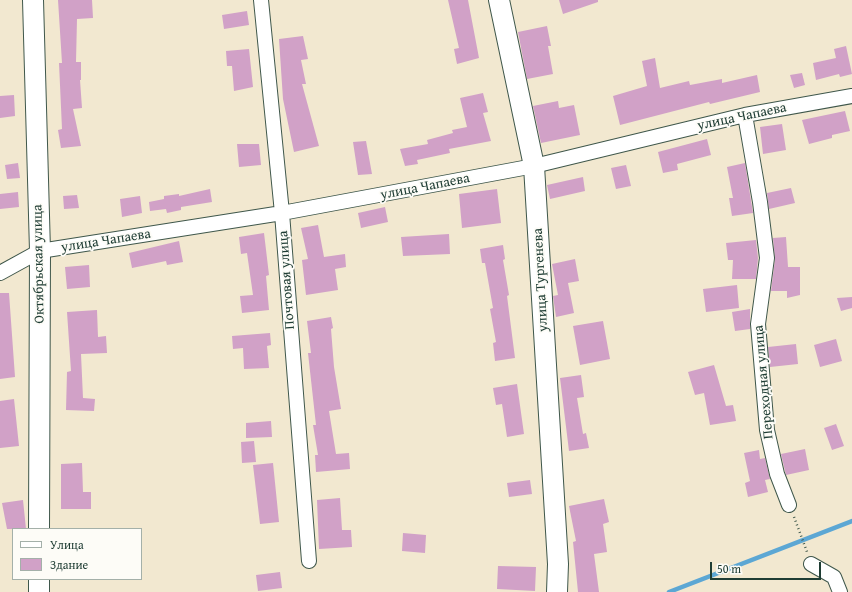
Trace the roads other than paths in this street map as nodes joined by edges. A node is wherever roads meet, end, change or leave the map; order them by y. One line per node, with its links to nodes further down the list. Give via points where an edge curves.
1 (33, 0): 8 (main road, Октябрьская улица)
2 (261, 0): 7 (street, Почтовая улица)
3 (499, 0): 6 (main road, улица Тургенева)
4 (852, 96): 5 (street, улица Чапаева)
5 (745, 115): 6 (street, улица Чапаева); 10 (street, Переходная улица, via 767,258 758,324 767,430 776,474)
6 (534, 166): 7 (street, улица Чапаева); 16 (main road, улица Тургенева, via 558,564)
7 (282, 213): 8 (street, улица Чапаева); 12 (street, Почтовая улица)
8 (40, 251): 9 (street, улица Чапаева); 11 (main road, Октябрьская улица)
9 (0, 273)
10 (789, 504)
11 (39, 528)
12 (309, 561)
13 (811, 564): 17 (street, via 834,577)
14 (39, 580): 15 (main road)
15 (39, 592)
16 (557, 592)
17 (840, 592)

